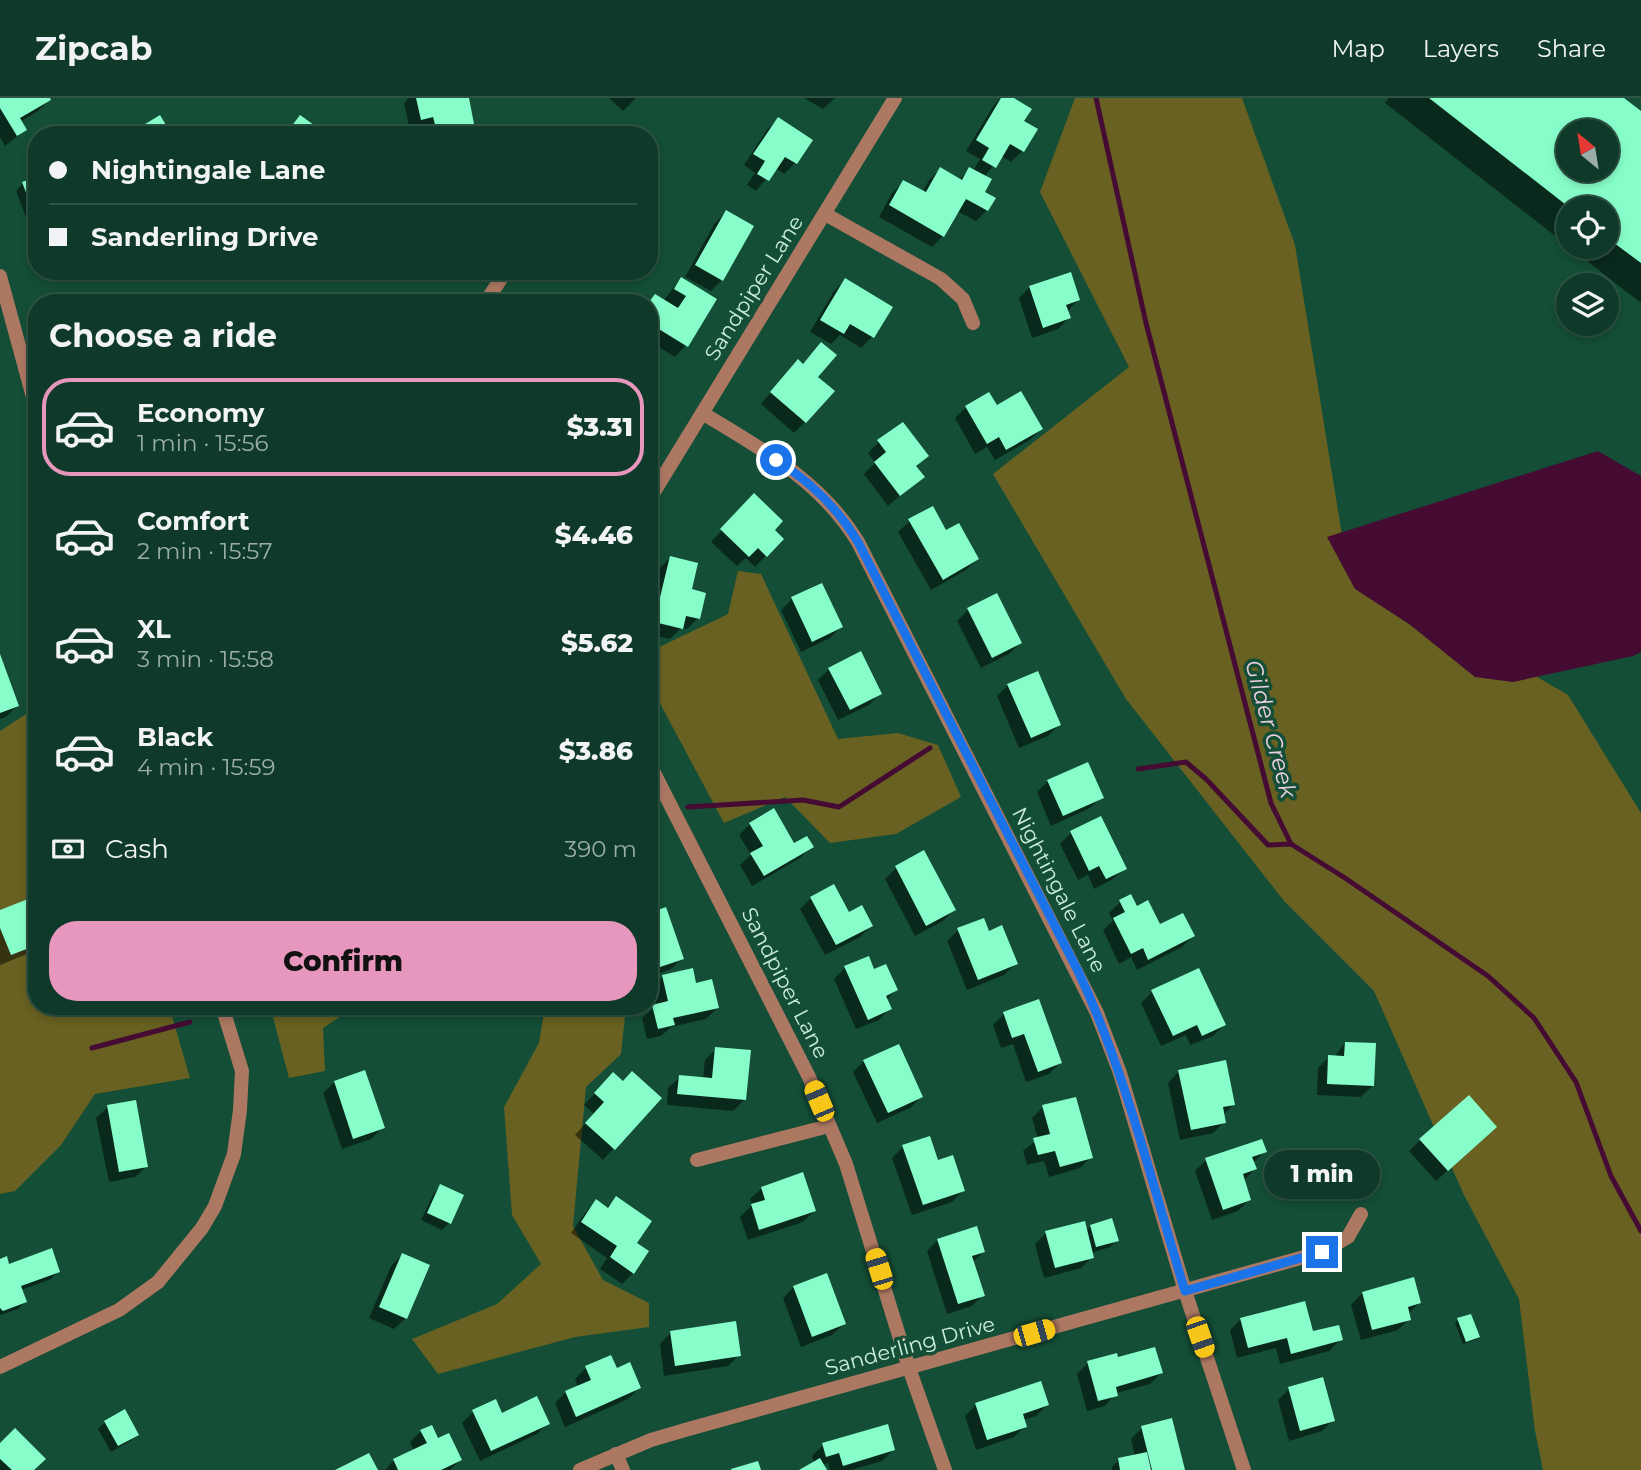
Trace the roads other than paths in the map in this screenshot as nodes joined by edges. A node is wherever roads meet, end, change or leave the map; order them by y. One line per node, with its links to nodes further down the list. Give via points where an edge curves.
1 (895, 98): 2 (street, Sandpiper Lane)
2 (825, 214): 4 (street, via 941,279 963,299); 6 (street, Sandpiper Lane)
3 (0, 276): 5 (street)
4 (973, 324)
5 (28, 379)
6 (702, 413): 7 (street, Sandpiper Lane); 13 (street, Nightingale Lane, via 809,483 858,542 1097,1013 1120,1073)
7 (658, 485)
8 (658, 781): 10 (street, Sandpiper Lane)
9 (225, 1015): 14 (street, via 242,1071 240,1110 233,1154 202,1228 158,1282 119,1310)
10 (830, 1126): 11 (street); 15 (street, Sandpiper Lane, via 857,1194)
11 (696, 1160)
12 (1361, 1214): 13 (street, Sanderling Drive, via 1348,1237 1322,1252)
13 (1185, 1291): 15 (street, Sanderling Drive); 20 (street, Nightingale Lane)
14 (0, 1367)
15 (909, 1368): 16 (street, Sanderling Drive, via 684,1430); 19 (street, Sandpiper Lane)
16 (616, 1454): 17 (street, Sanderling Drive); 18 (street)
17 (580, 1470)
18 (623, 1470)
19 (944, 1470)
20 (1244, 1470)

